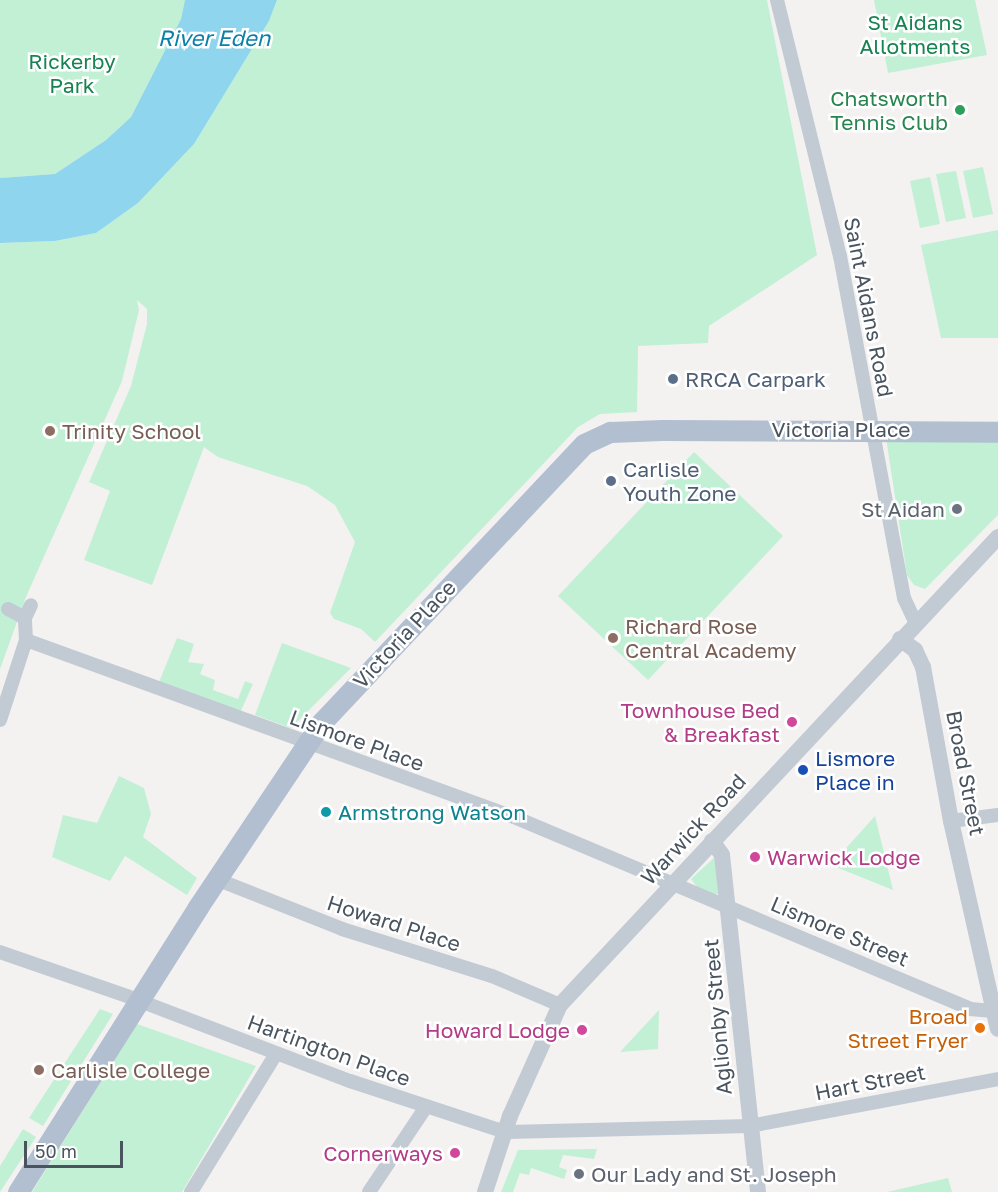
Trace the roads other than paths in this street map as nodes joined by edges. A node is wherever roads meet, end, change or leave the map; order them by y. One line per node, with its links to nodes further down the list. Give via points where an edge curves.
1 (777, 0): 2 (street, Saint Aidans Road, via 840,256)
2 (871, 429): 3 (main road, Victoria Place); 6 (street, Saint Aidans Road, via 904,598); 10 (main road, Victoria Place, via 672,430 597,435 435,600)
3 (998, 432)
4 (998, 537): 6 (street, Warwick Road)
5 (9, 609): 7 (street, via 28,612)
6 (915, 622): 8 (street, Warwick Road)
7 (26, 639): 9 (street); 10 (street, Lismore Place)
8 (900, 639): 12 (street, Broad Street, via 915,650 923,667); 13 (street, Warwick Road)
9 (0, 720)
10 (307, 743): 14 (main road, Victoria Place); 15 (street, Lismore Place, via 514,817)
11 (998, 814): 12 (street)
12 (951, 821): 20 (street, Broad Street)
13 (712, 841): 15 (street, Warwick Road); 16 (street, Aglionby Street, via 722,855)
14 (216, 879): 18 (main road, Victoria Place); 19 (street, Howard Place, via 342,929 492,976)
15 (671, 884): 16 (street, Lismore Street); 19 (street, Warwick Road)
16 (729, 910): 20 (street, Lismore Street, via 792,932); 24 (street, Aglionby Street)
17 (0, 952): 18 (street, Hartington Place)
18 (141, 1001): 21 (street, Hartington Place); 26 (main road, Victoria Place)
19 (560, 1005): 25 (street, Warwick Road)
20 (997, 1022)
21 (276, 1054): 23 (street, Hartington Place); 27 (street)
22 (998, 1079): 24 (street, Hart Street)
23 (426, 1107): 25 (street, Hartington Place); 28 (street)
24 (750, 1126): 25 (street, Hart Street); 30 (street, Aglionby Street)
25 (505, 1132): 29 (street, Warwick Road)
26 (18, 1192)
27 (191, 1192)
28 (369, 1192)
29 (485, 1192)
30 (758, 1192)

